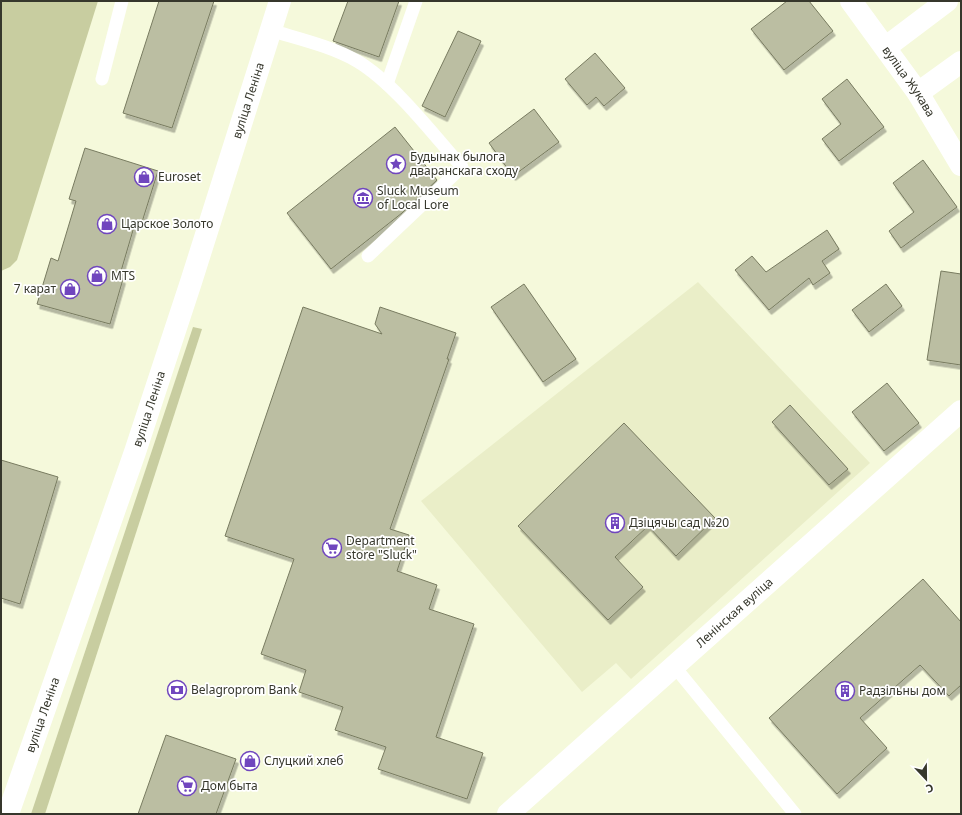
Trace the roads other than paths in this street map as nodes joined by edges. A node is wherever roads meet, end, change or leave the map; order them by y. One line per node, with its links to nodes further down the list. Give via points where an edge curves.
1 (122, 1): 9 (lane)
2 (280, 1): 6 (street, вуліца Леніна)
3 (416, 1): 10 (lane)
4 (851, 1): 7 (street, вуліца Жукава)
5 (947, 1): 7 (street)
6 (270, 30): 10 (lane, via 321,46 356,61); 16 (street, вуліца Леніна, via 135,452)
7 (886, 47): 11 (street, вуліца Жукава)
8 (961, 62): 11 (street)
9 (102, 79)
10 (387, 84): 13 (lane, via 462,167)
11 (918, 93): 12 (street, вуліца Жукава)
12 (961, 165)
13 (368, 256)
14 (961, 411): 15 (street, Ленінская вуліца)
15 (674, 666): 17 (street, Ленінская вуліца); 18 (lane)
16 (8, 814)
17 (508, 814)
18 (795, 814)

